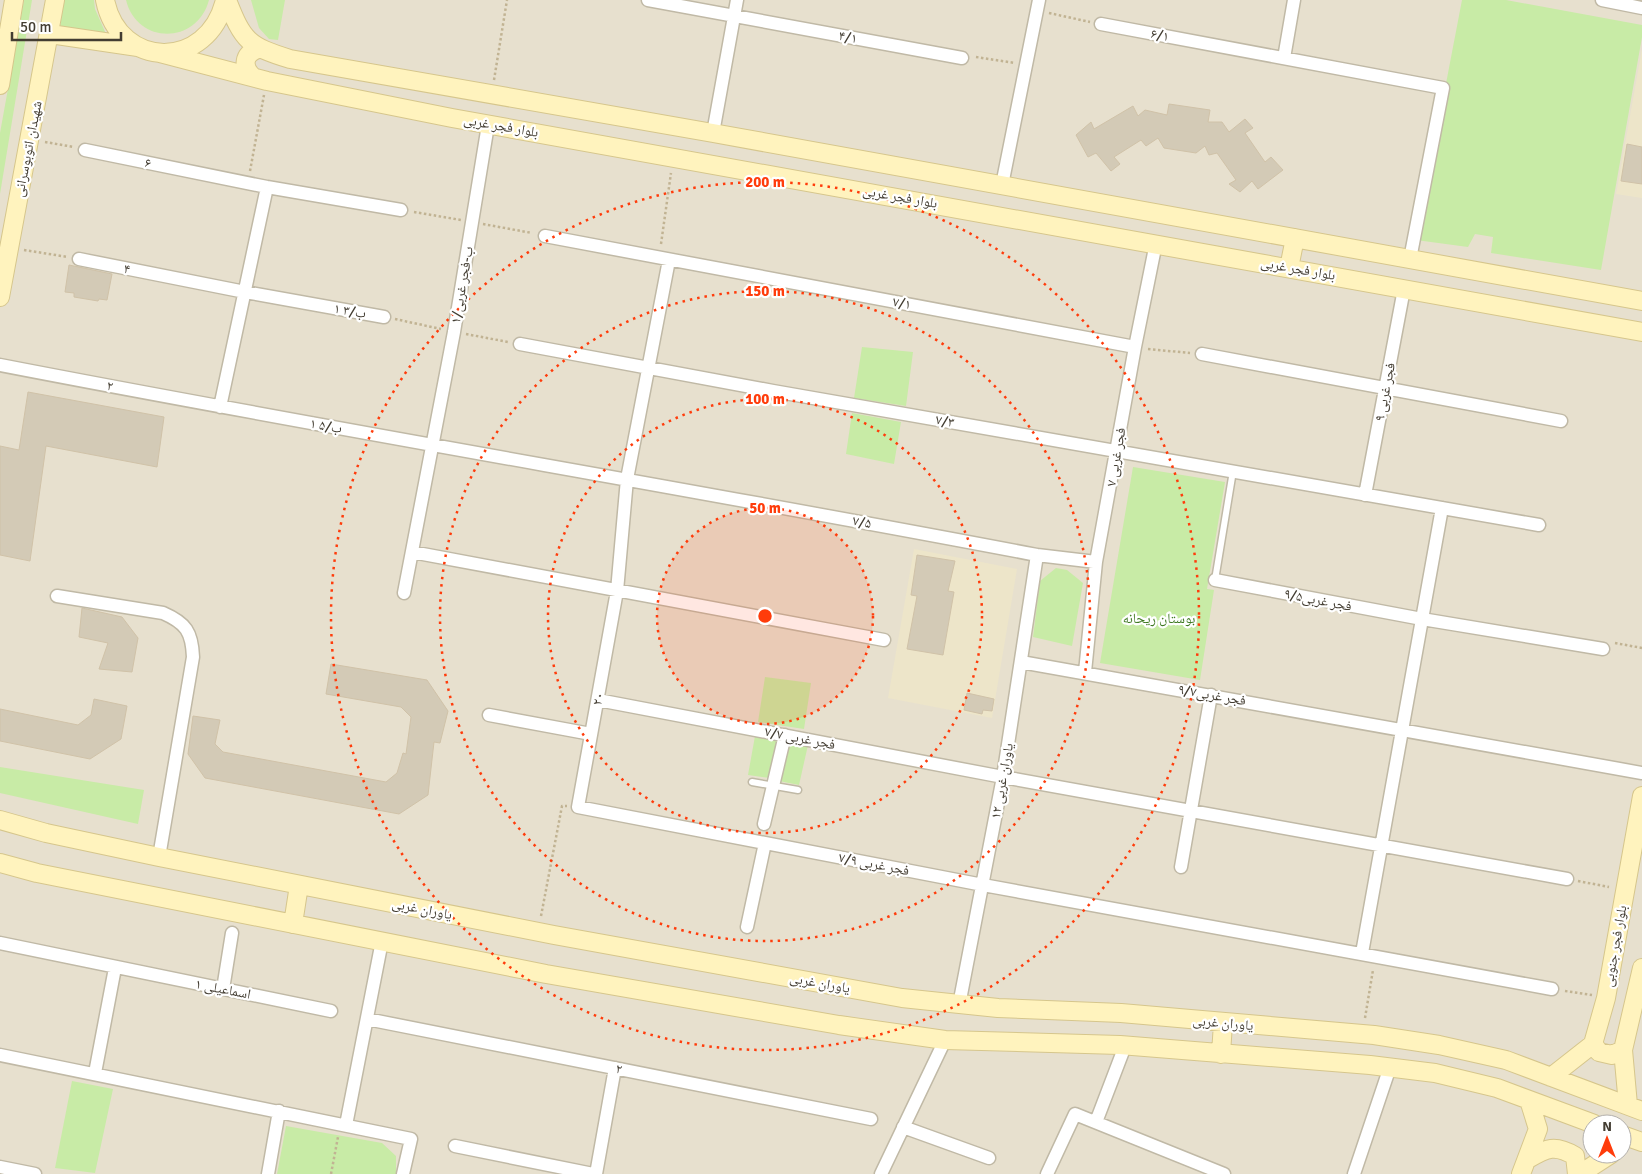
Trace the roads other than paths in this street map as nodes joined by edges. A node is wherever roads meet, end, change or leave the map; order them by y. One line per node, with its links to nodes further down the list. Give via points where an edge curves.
1 (14, 0): 20 (main road)
2 (55, 0): 13 (main road, شهیدان اتوبوسرانی)
3 (105, 0): 14 (main road, via 115,27)
4 (226, 0): 15 (main road, بلوار فجر غربی, via 236,24); 16 (main road, via 222,16 212,32 179,52)
5 (648, 0): 11 (street, ۴/۱)
6 (736, 0): 11 (street)
7 (1294, 0): 18 (street)
8 (1602, 0): 10 (street)
9 (1038, 5): 24 (street)
10 (1642, 8)
11 (733, 17): 17 (street, ۴/۱); 22 (street)
12 (1101, 24): 18 (street, ۶/۱)
13 (50, 34): 14 (main road); 36 (main road, شهیدان اتوبوسرانی)
14 (141, 48): 16 (main road, بلوار فجر غربی)
15 (258, 49): 19 (main road, via 246,56 247,72); 22 (main road, بلوار فجر غربی, via 290,59)
16 (160, 53): 19 (main road, بلوار فجر غربی)
17 (962, 58)
18 (1284, 58): 32 (street, ۶/۱, via 1443,88)
19 (260, 79): 21 (main road, بلوار فجر غربی)
20 (0, 85)
21 (488, 125): 29 (main road, بلوار فجر غربی); 48 (street, ۱/ب-فجر غربی)
22 (713, 132): 24 (main road, بلوار فجر غربی)
23 (85, 150): 25 (street, ۶)
24 (1002, 186): 28 (main road, بلوار فجر غربی)
25 (266, 187): 26 (street, ۶); 35 (street)
26 (401, 210)
27 (545, 236): 31 (street, ۷/۱)
28 (1295, 238): 32 (main road, بلوار فجر غربی); 33 (main road)
29 (1156, 243): 33 (main road, بلوار فجر غربی); 41 (street, ۷ فجر غربی)
30 (79, 259): 35 (street, ۴)
31 (664, 259): 41 (street, ۷/۱); 44 (street, ۲۰)
32 (1410, 259): 37 (main road, بلوار فجر غربی)
33 (1289, 268): 34 (main road, بلوار فجر غربی)
34 (1404, 289): 39 (main road, بلوار فجر غربی); 45 (street, ۹ فجر غربی)
35 (245, 292): 38 (street, ۱ ب/۳); 46 (street)
36 (0, 297)
37 (1642, 301)
38 (384, 317)
39 (1640, 329)
40 (520, 344): 44 (street, ۷/۳)
41 (1135, 347): 49 (street, ۷ فجر غربی)
42 (1202, 354): 45 (street)
43 (0, 365): 46 (street, ۲)
44 (649, 369): 49 (street, ۷/۳); 51 (street, ۲۰)
45 (1385, 388): 47 (street); 52 (street, ۹ فجر غربی)
46 (220, 407): 48 (street, ۱ ب/۵)
47 (1561, 421)
48 (432, 445): 51 (street, ۱ ب/۵); 55 (street, ۱/ب-فجر غربی)
49 (1117, 451): 50 (street, ۷/۳); 57 (street, ۷ فجر غربی)
50 (1233, 471): 52 (street, ۷/۳); 58 (lane)
51 (627, 479): 56 (street, ۷/۵); 59 (street, ۲۰)
52 (1365, 495): 53 (street, ۷/۳)
53 (1442, 508): 54 (street, ۷/۳); 62 (street)
54 (1539, 524)
55 (412, 552): 59 (street); 60 (street, ۱/ب-فجر غربی)
56 (1036, 555): 57 (street, ۷/۵); 65 (street, ۱۲ یاوران غربی)
57 (1096, 562): 66 (street, ۷ فجر غربی)
58 (1214, 580): 62 (street, فجر غربی۹/۵)
59 (617, 591): 63 (street); 68 (street, ۲۰)
60 (404, 593)
61 (57, 596): 85 (street, via 163,612 176,619 192,639 192,657)
62 (1422, 619): 64 (street, فجر غربی۹/۵); 70 (street)
63 (884, 640)
64 (1603, 649)
65 (1021, 662): 66 (street, فجر غربی۹/۷); 74 (street, ۱۲ یاوران غربی)
66 (1085, 672): 67 (street, فجر غربی۹/۷)
67 (1211, 695): 70 (street, فجر غربی۹/۷); 80 (street)
68 (598, 700): 71 (street, ۲۰); 72 (street, ۷/۷ فجر غربی)
69 (489, 715): 71 (street)
70 (1402, 729): 73 (street, فجر غربی۹/۷); 84 (street)
71 (591, 734): 79 (street, ۲۰)
72 (785, 735): 74 (street, ۷/۷ فجر غربی); 76 (street)
73 (1642, 773)
74 (1003, 777): 80 (street, ۷/۷ فجر غربی); 90 (street, ۱۲ یاوران غربی)
75 (752, 782): 76 (lane)
76 (773, 786): 77 (lane); 82 (street)
77 (798, 790)
78 (1642, 796): 106 (main road, بلوار فجر جنوبی, via 1606,998)
79 (578, 807): 83 (street, ۷/۹ فجر غربی)
80 (1192, 811): 84 (street, ۷/۷ فجر غربی); 87 (street)
81 (0, 820): 85 (main road, یاوران غربی)
82 (764, 824)
83 (765, 843): 90 (street, ۷/۹ فجر غربی); 92 (street)
84 (1382, 846): 88 (street, ۷/۷ فجر غربی); 96 (street)
85 (159, 857): 89 (main road, یاوران غربی)
86 (0, 863): 91 (main road)
87 (1181, 867)
88 (1567, 879)
89 (300, 885): 91 (main road); 101 (main road, یاوران غربی, via 902,998)
90 (983, 885): 96 (street, ۷/۹ فجر غربی); 101 (street, ۱۲ یاوران غربی)
91 (293, 924): 94 (main road)
92 (747, 927)
93 (232, 933): 99 (street)
94 (382, 941): 103 (street); 105 (main road, via 546,974)
95 (0, 943): 97 (street, اسماعیلی ۱)
96 (1369, 955): 100 (street, ۷/۹ فجر غربی)
97 (115, 968): 99 (street, اسماعیلی ۱); 113 (street)
98 (1642, 968): 108 (main road)
99 (223, 989): 102 (street, اسماعیلی ۱)
100 (1552, 989)
101 (959, 1005): 104 (main road, یاوران غربی)
102 (331, 1011)
103 (367, 1018): 112 (street, ۲); 121 (street)
104 (1223, 1023): 109 (main road); 114 (main road, یاوران غربی, via 1362,1034 1438,1045 1496,1058)
105 (945, 1040): 107 (main road); 122 (street)
106 (1593, 1044): 108 (main road, via 1599,1052 1612,1055); 114 (main road)
107 (1125, 1046): 109 (main road); 120 (street)
108 (1623, 1050): 116 (main road)
109 (1221, 1054): 111 (main road)
110 (0, 1055): 113 (street)
111 (1390, 1067): 115 (main road, via 1435,1073 1497,1088); 135 (street)
112 (615, 1068): 118 (street, ۲); 131 (street)
113 (95, 1073): 117 (street)
114 (1551, 1077): 116 (main road, یاوران غربی)
115 (1529, 1100): 119 (main road); 126 (main road, via 1538,1129)
116 (1635, 1108)
117 (279, 1111): 121 (street); 129 (street)
118 (871, 1119)
119 (1582, 1120)
120 (1096, 1122): 133 (street, via 1075,1114); 134 (street)
121 (343, 1124): 130 (street, via 411,1139)
122 (903, 1127): 124 (street); 132 (street)
123 (455, 1146): 131 (street)
124 (990, 1158)
125 (1594, 1164): 136 (main road)
126 (1524, 1166): 136 (main road, via 1544,1150 1562,1148 1574,1156)
127 (0, 1167): 128 (street)
128 (35, 1174)
129 (268, 1174)
130 (404, 1174)
131 (595, 1174)
132 (880, 1174)
133 (1047, 1174)
134 (1224, 1174)
135 (1354, 1174)
136 (1579, 1174)

